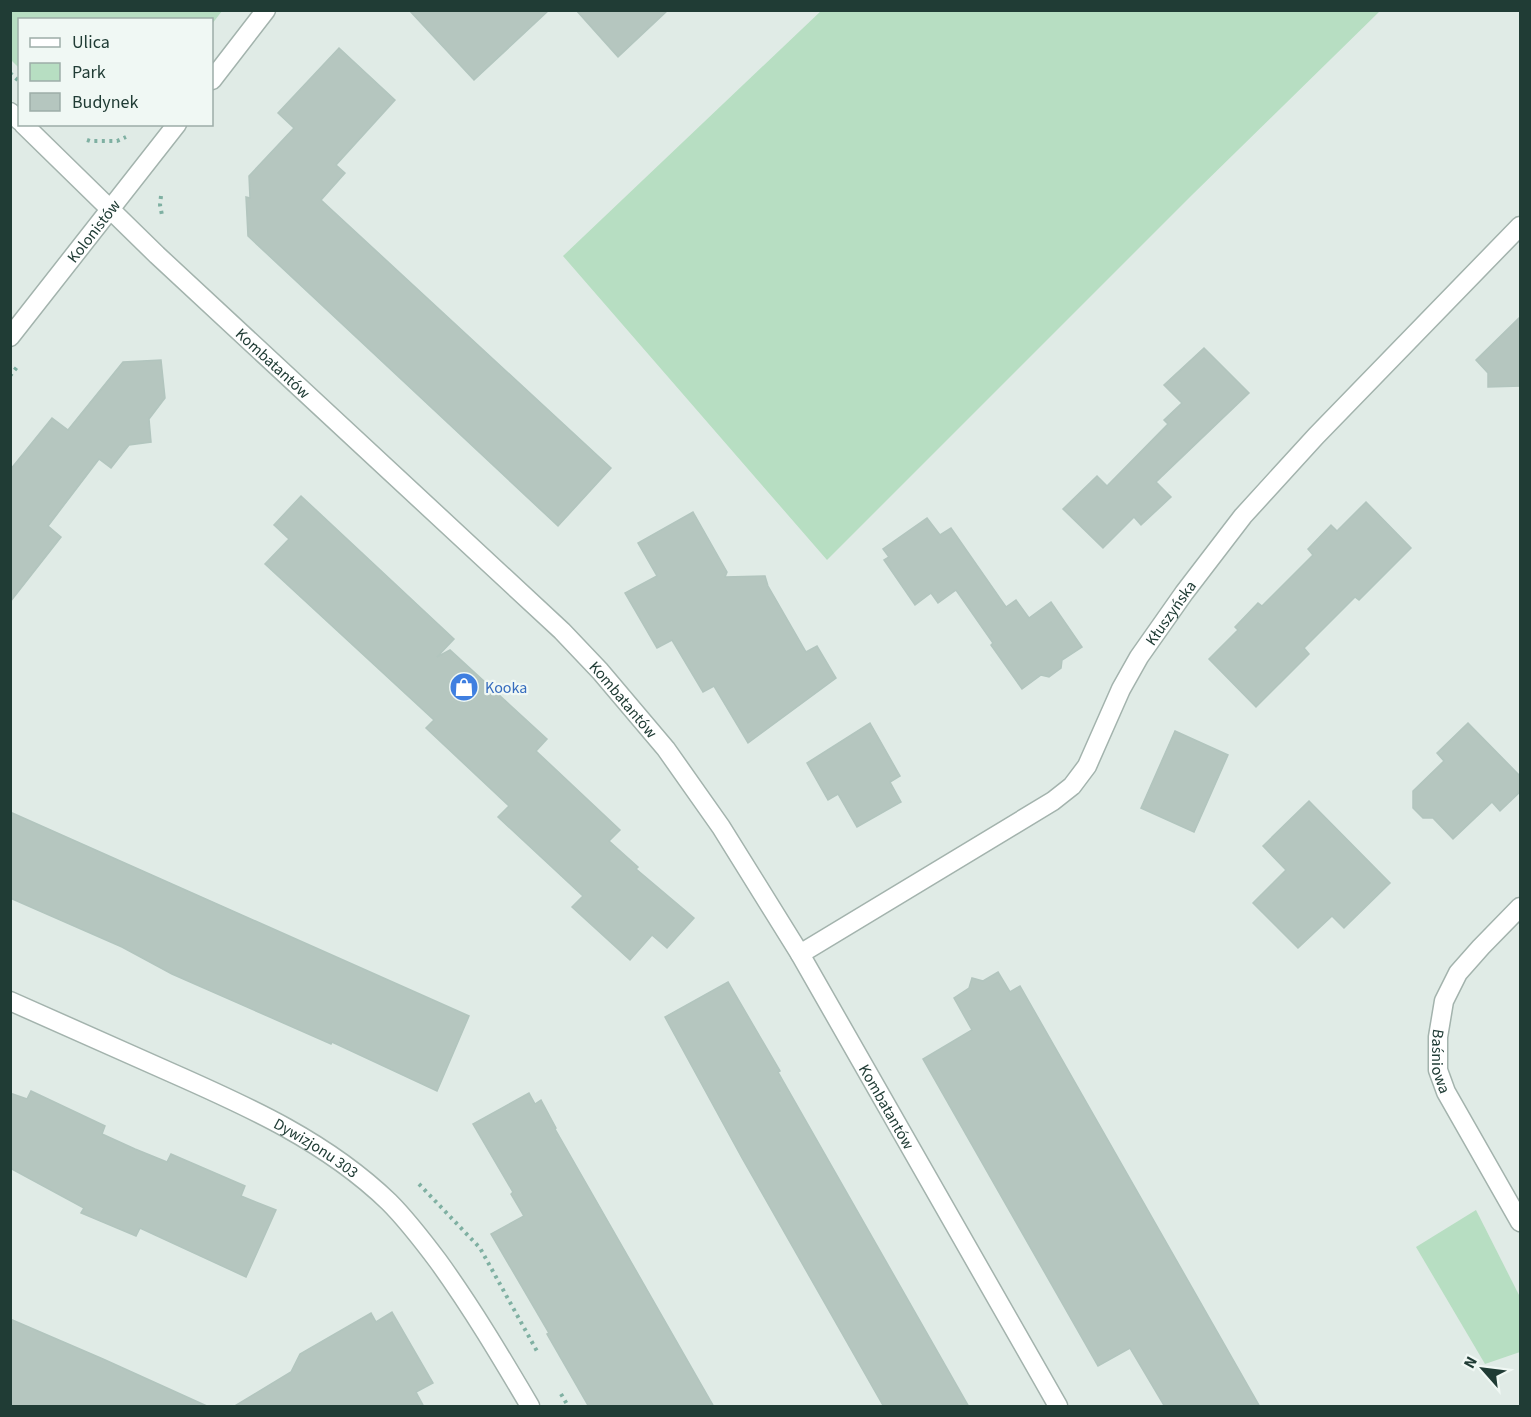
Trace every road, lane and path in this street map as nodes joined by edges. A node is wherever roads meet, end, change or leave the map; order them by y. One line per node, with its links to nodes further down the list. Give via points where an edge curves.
1 (266, 10): 2 (street)
2 (213, 79)
3 (25, 126): 7 (street, Kombatantów)
4 (175, 126): 6 (street, Kolonistów)
5 (82, 138): 6 (path, via 117,141 137,132)
6 (157, 150): 7 (street, Kolonistów); 8 (path, via 172,168 162,190)
7 (110, 209): 10 (street, Kolonistów); 12 (street, Kombatantów, via 562,631 600,671 690,781)
8 (163, 225)
9 (1521, 226): 12 (street, Kłuszyńska, via 1316,436 1244,516 1139,657 1087,766 1072,786)
10 (10, 337)
11 (1521, 907): 14 (street, Baśniowa, via 1458,973 1444,1001 1438,1070 1446,1092)
12 (800, 954): 16 (street, Kombatantów)
13 (10, 1001): 15 (street, Dywizjonu 303, via 246,1106 299,1134 357,1174 419,1235 481,1324)
14 (1521, 1222)
15 (530, 1407)
16 (1058, 1407)

